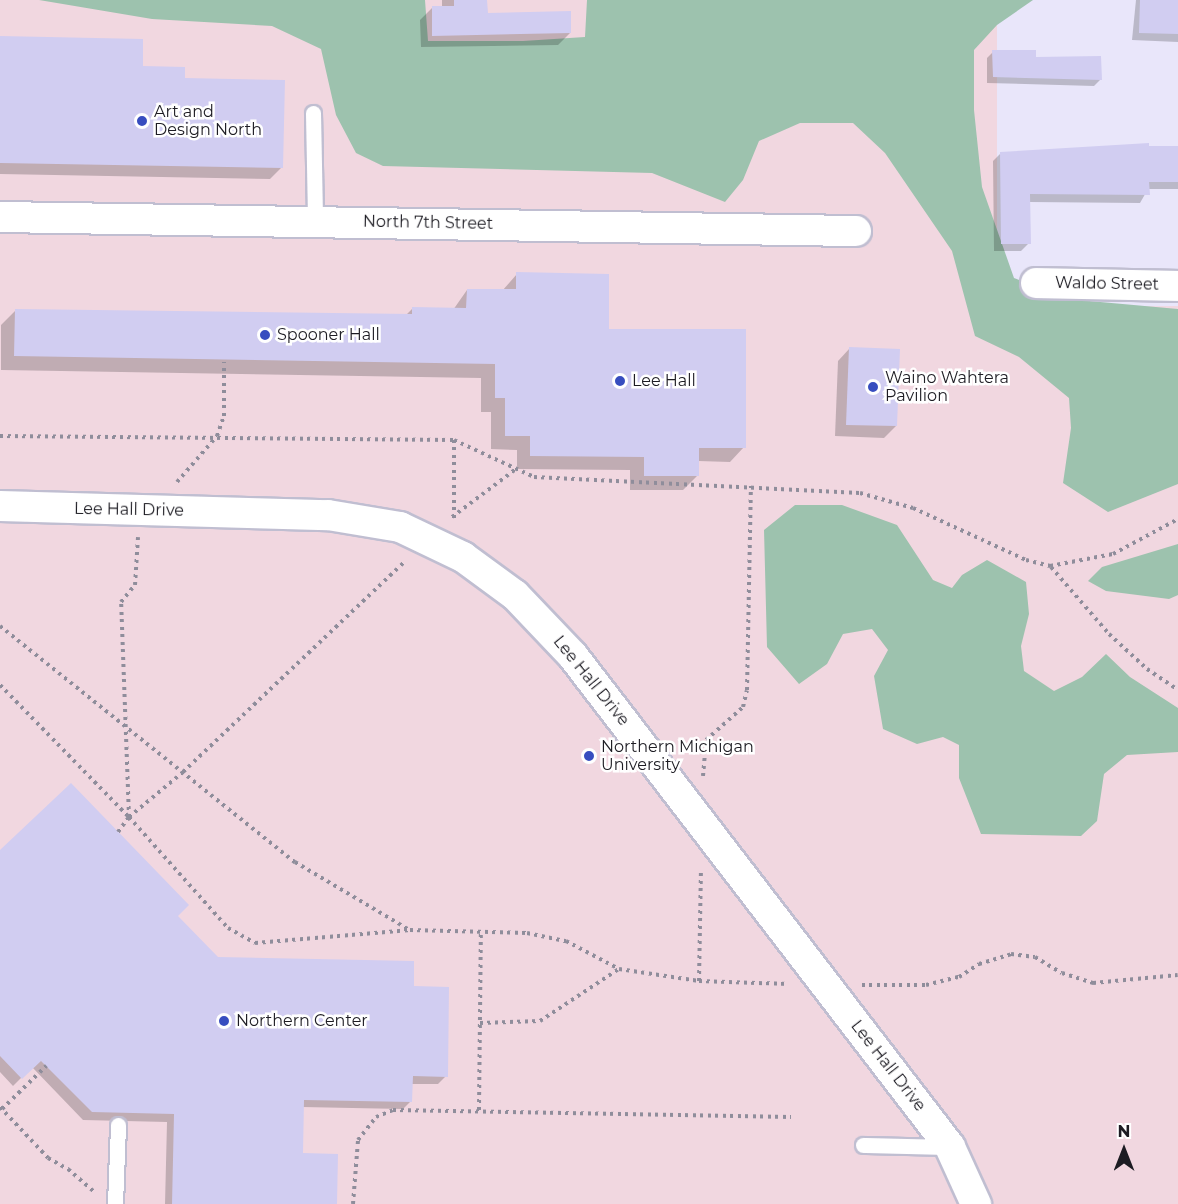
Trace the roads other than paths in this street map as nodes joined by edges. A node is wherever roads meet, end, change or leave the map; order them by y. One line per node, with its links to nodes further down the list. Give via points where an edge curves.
1 (313, 113): 3 (lane)
2 (0, 217): 3 (street, North 7th Street)
3 (315, 221): 4 (street, North 7th Street)
4 (856, 231)
5 (1036, 283): 6 (street, Waldo Street)
6 (1178, 286)
7 (0, 506): 10 (street, Lee Hall Drive, via 328,515 400,527 463,557 522,602 573,656)
8 (118, 1125): 11 (lane)
9 (863, 1145): 10 (lane)
10 (950, 1147): 12 (street, Lee Hall Drive)
11 (115, 1204)
12 (976, 1204)

